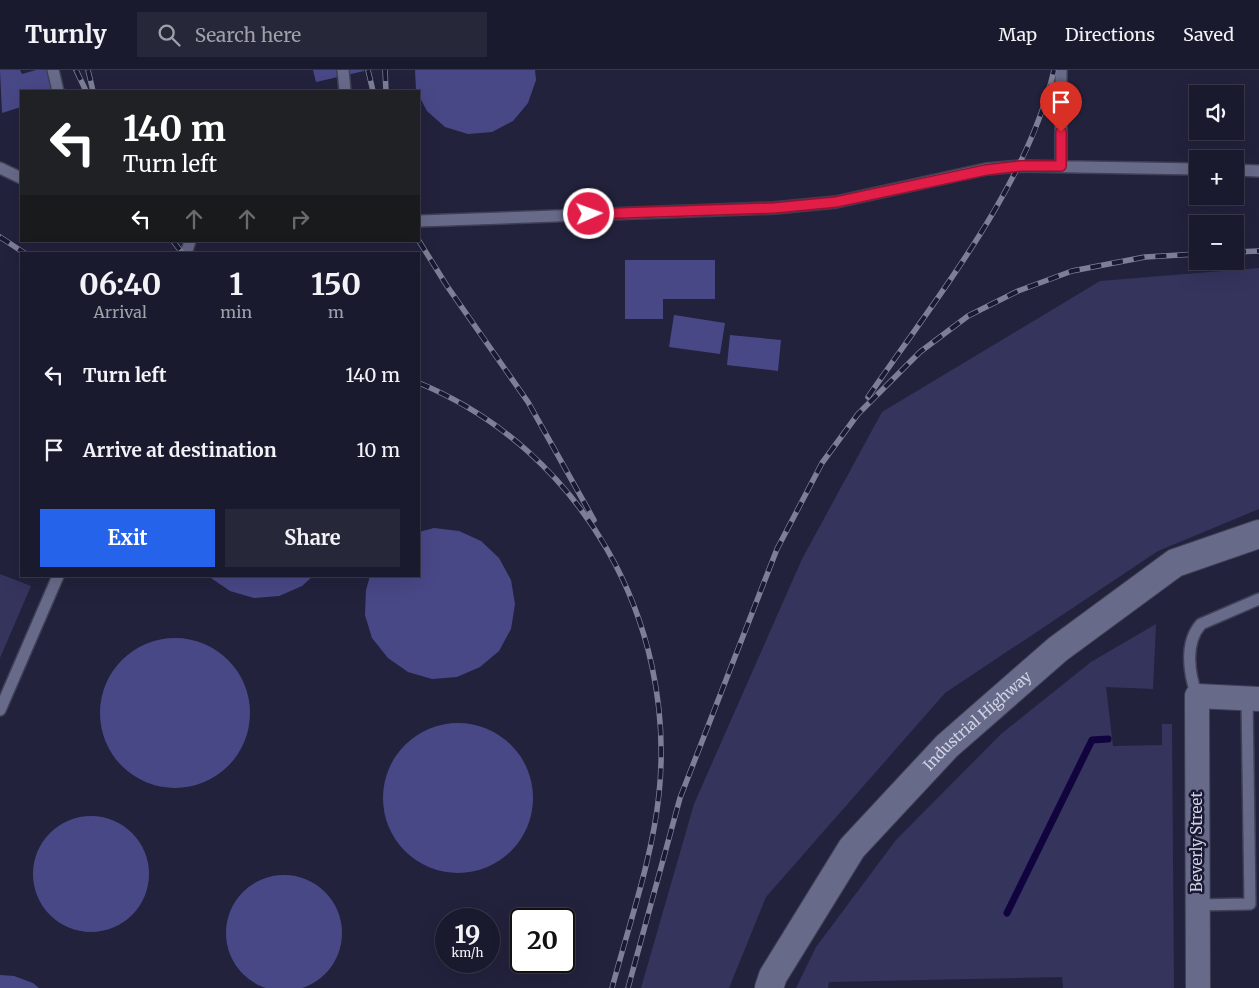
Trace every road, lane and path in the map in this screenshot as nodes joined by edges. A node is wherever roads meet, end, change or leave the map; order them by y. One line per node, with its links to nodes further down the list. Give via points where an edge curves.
1 (52, 70): 4 (lane)
2 (344, 70): 5 (lane)
3 (1061, 70): 6 (lane)
4 (58, 90)
5 (345, 90)
6 (1061, 166): 8 (lane); 12 (lane, via 986,170 836,202 774,208)
7 (0, 168): 11 (lane)
8 (1189, 169)
9 (1244, 170): 10 (lane)
10 (1259, 171)
11 (20, 178)
12 (420, 221)
13 (1259, 534): 20 (main road, Industrial Highway, via 1176,564 1058,649 947,746 852,848 773,976)
14 (58, 577): 18 (lane)
15 (1259, 599): 16 (lane, via 1201,624 1195,631 1189,676)
16 (1197, 696): 17 (street); 19 (street, Beverly Street)
17 (1253, 699): 19 (lane, via 1250,904)
18 (0, 710)
19 (1198, 905): 21 (street, Beverly Street)
20 (769, 988)
21 (1198, 988)

